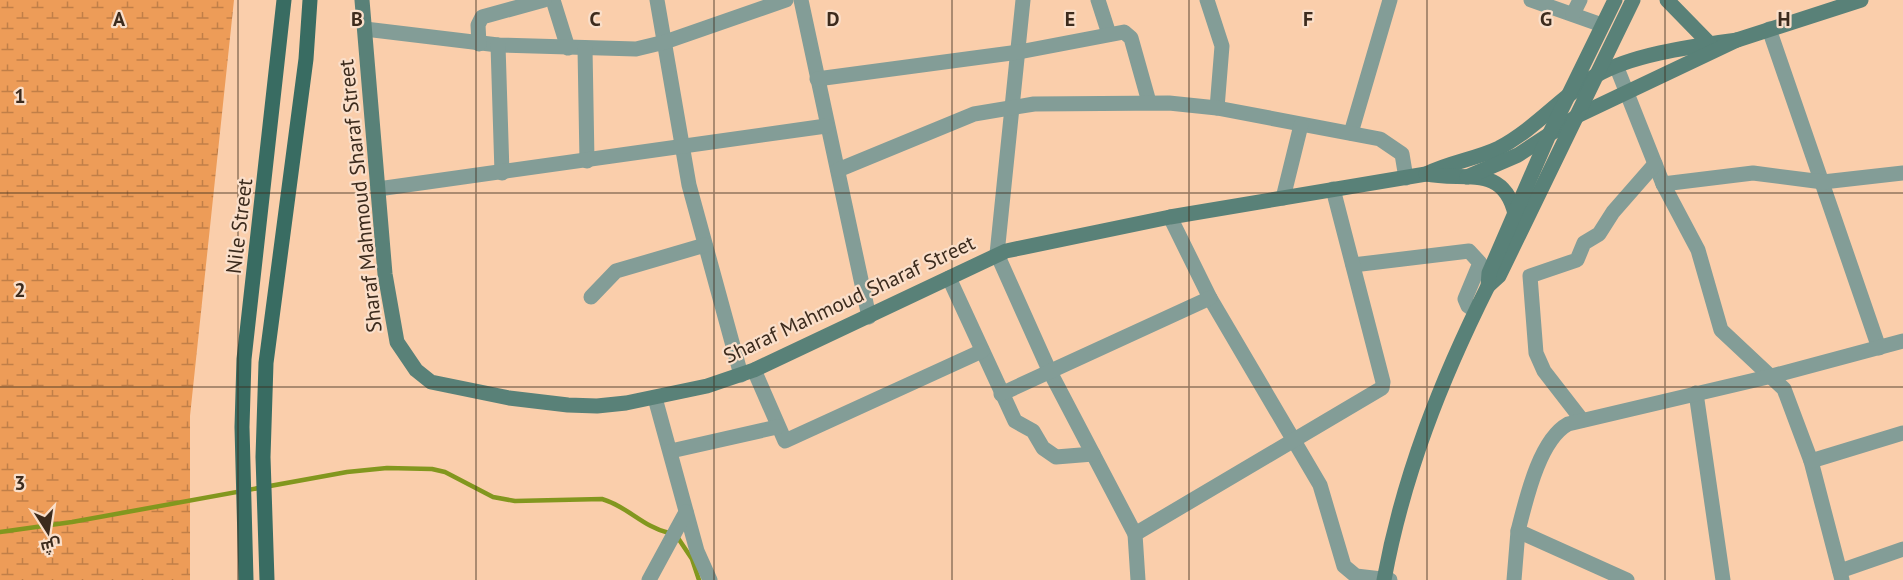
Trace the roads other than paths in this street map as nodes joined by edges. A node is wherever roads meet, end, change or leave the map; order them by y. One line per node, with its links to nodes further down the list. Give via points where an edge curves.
1 (284, 0): 93 (main road, Nile Street, via 244,359)
2 (309, 0): 94 (main road, via 306,59 266,363 263,457)
3 (362, 0): 22 (street, Sharaf Mahmoud Sharaf Street)
4 (544, 0): 27 (street, via 482,17 478,25)
5 (553, 0): 30 (street)
6 (657, 0): 26 (street)
7 (786, 0): 26 (street)
8 (801, 0): 35 (street)
9 (1023, 0): 32 (street)
10 (1098, 0): 24 (street)
11 (1207, 0): 40 (street, via 1222,46)
12 (1390, 0): 44 (street)
13 (1531, 0): 20 (street)
14 (1580, 0): 20 (street)
15 (1615, 0): 21 (street)
16 (1633, 0): 34 (street)
17 (1667, 0): 28 (street)
18 (1861, 0): 19 (street)
19 (1824, 6): 23 (street)
20 (1573, 14): 21 (street)
21 (1602, 25): 37 (street)
22 (365, 29): 27 (street); 57 (street, Sharaf Mahmoud Sharaf Street)
23 (1769, 29): 25 (street); 55 (street)
24 (1109, 34): 32 (street); 38 (street, via 1130,35)
25 (1737, 40): 28 (street); 36 (street)
26 (665, 42): 31 (street, via 636,49); 46 (street)
27 (479, 44): 29 (street)
28 (1710, 44): 33 (street)
29 (498, 45): 30 (street); 50 (street)
30 (568, 48): 31 (street)
31 (585, 48): 47 (street)
32 (1019, 52): 35 (street); 39 (street)
33 (1617, 68): 34 (street); 36 (street)
34 (1596, 76): 37 (street); 41 (street)
35 (817, 79): 43 (street)
36 (1628, 92): 41 (street); 48 (street)
37 (1568, 97): 45 (street); 52 (street, via 1523,134 1498,148)
38 (1149, 102): 39 (street); 40 (street)
39 (1013, 106): 49 (street, via 974,114); 63 (street)
40 (1217, 108): 42 (street)
41 (1579, 115): 45 (street); 66 (street, via 1499,276)
42 (1301, 125): 44 (street); 59 (street)
43 (826, 126): 46 (street); 49 (street)
44 (1351, 133): 54 (street, via 1380,138 1398,149 1404,159)
45 (1548, 137): 53 (street); 60 (street)
46 (680, 146): 47 (street); 62 (street)
47 (587, 161): 50 (street)
48 (1655, 164): 56 (street); 80 (street, via 1599,234 1584,243 1577,260 1530,276 1536,353 1544,371)
49 (838, 170): 70 (street)
50 (502, 173): 57 (street)
51 (1903, 173): 55 (street)
52 (1426, 174): 53 (street, via 1447,179); 54 (street, Sharaf Mahmoud Sharaf Street)
53 (1467, 177): 60 (street, via 1486,178 1502,188)
54 (1406, 178): 58 (street, Sharaf Mahmoud Sharaf Street)
55 (1823, 182): 56 (street, via 1753,172); 72 (street)
56 (1663, 184): 76 (street, via 1698,250 1721,330)
57 (378, 189): 79 (street, Sharaf Mahmoud Sharaf Street, via 394,334 400,349 424,378 448,387 568,405 597,406)
58 (1333, 189): 59 (street, Sharaf Mahmoud Sharaf Street); 64 (street)
59 (1283, 198): 61 (street, Sharaf Mahmoud Sharaf Street)
60 (1515, 214): 66 (street, via 1489,273)
61 (1170, 217): 63 (street, Sharaf Mahmoud Sharaf Street); 68 (street)
62 (705, 245): 67 (street, via 616,271); 75 (street)
63 (997, 254): 65 (street, Sharaf Mahmoud Sharaf Street); 74 (street)
64 (1353, 265): 69 (street, via 1469,251 1479,263 1465,298); 83 (street, via 1383,385 1380,391)
65 (949, 278): 70 (street, Sharaf Mahmoud Sharaf Street); 73 (street)
66 (1488, 286): 69 (street)
67 (591, 297)
68 (1210, 298): 74 (street); 83 (street)
69 (1475, 311): 98 (street, via 1416,451 1397,516)
70 (870, 317): 75 (street, Sharaf Mahmoud Sharaf Street)
71 (1903, 341): 72 (street)
72 (1879, 348): 76 (street)
73 (982, 351): 78 (street); 81 (street, via 786,441)
74 (1049, 370): 78 (street); 85 (street)
75 (747, 372): 79 (street, Sharaf Mahmoud Sharaf Street); 81 (street)
76 (1772, 376): 77 (street); 86 (street, via 1784,390)
77 (1696, 393): 80 (street); 100 (street)
78 (1001, 394): 85 (street, via 1015,421 1033,431 1043,448 1056,457)
79 (655, 398): 84 (street)
80 (1582, 420): 88 (street, via 1562,428 1550,439)
81 (777, 427): 84 (street)
82 (1903, 434): 86 (street)
83 (1294, 442): 89 (street); 98 (street, via 1323,492 1344,567 1356,576)
84 (671, 451): 87 (street)
85 (1093, 454): 89 (street)
86 (1811, 461): 91 (street)
87 (686, 512): 95 (street); 96 (street)
88 (1518, 531): 92 (street); 99 (street)
89 (1136, 534): 97 (street)
90 (1903, 549): 91 (street)
91 (1841, 576)
92 (1620, 578)
93 (246, 580)
94 (267, 580)
95 (649, 580)
96 (710, 580)
97 (1138, 580)
98 (1386, 580)
99 (1514, 580)
100 (1723, 580)

